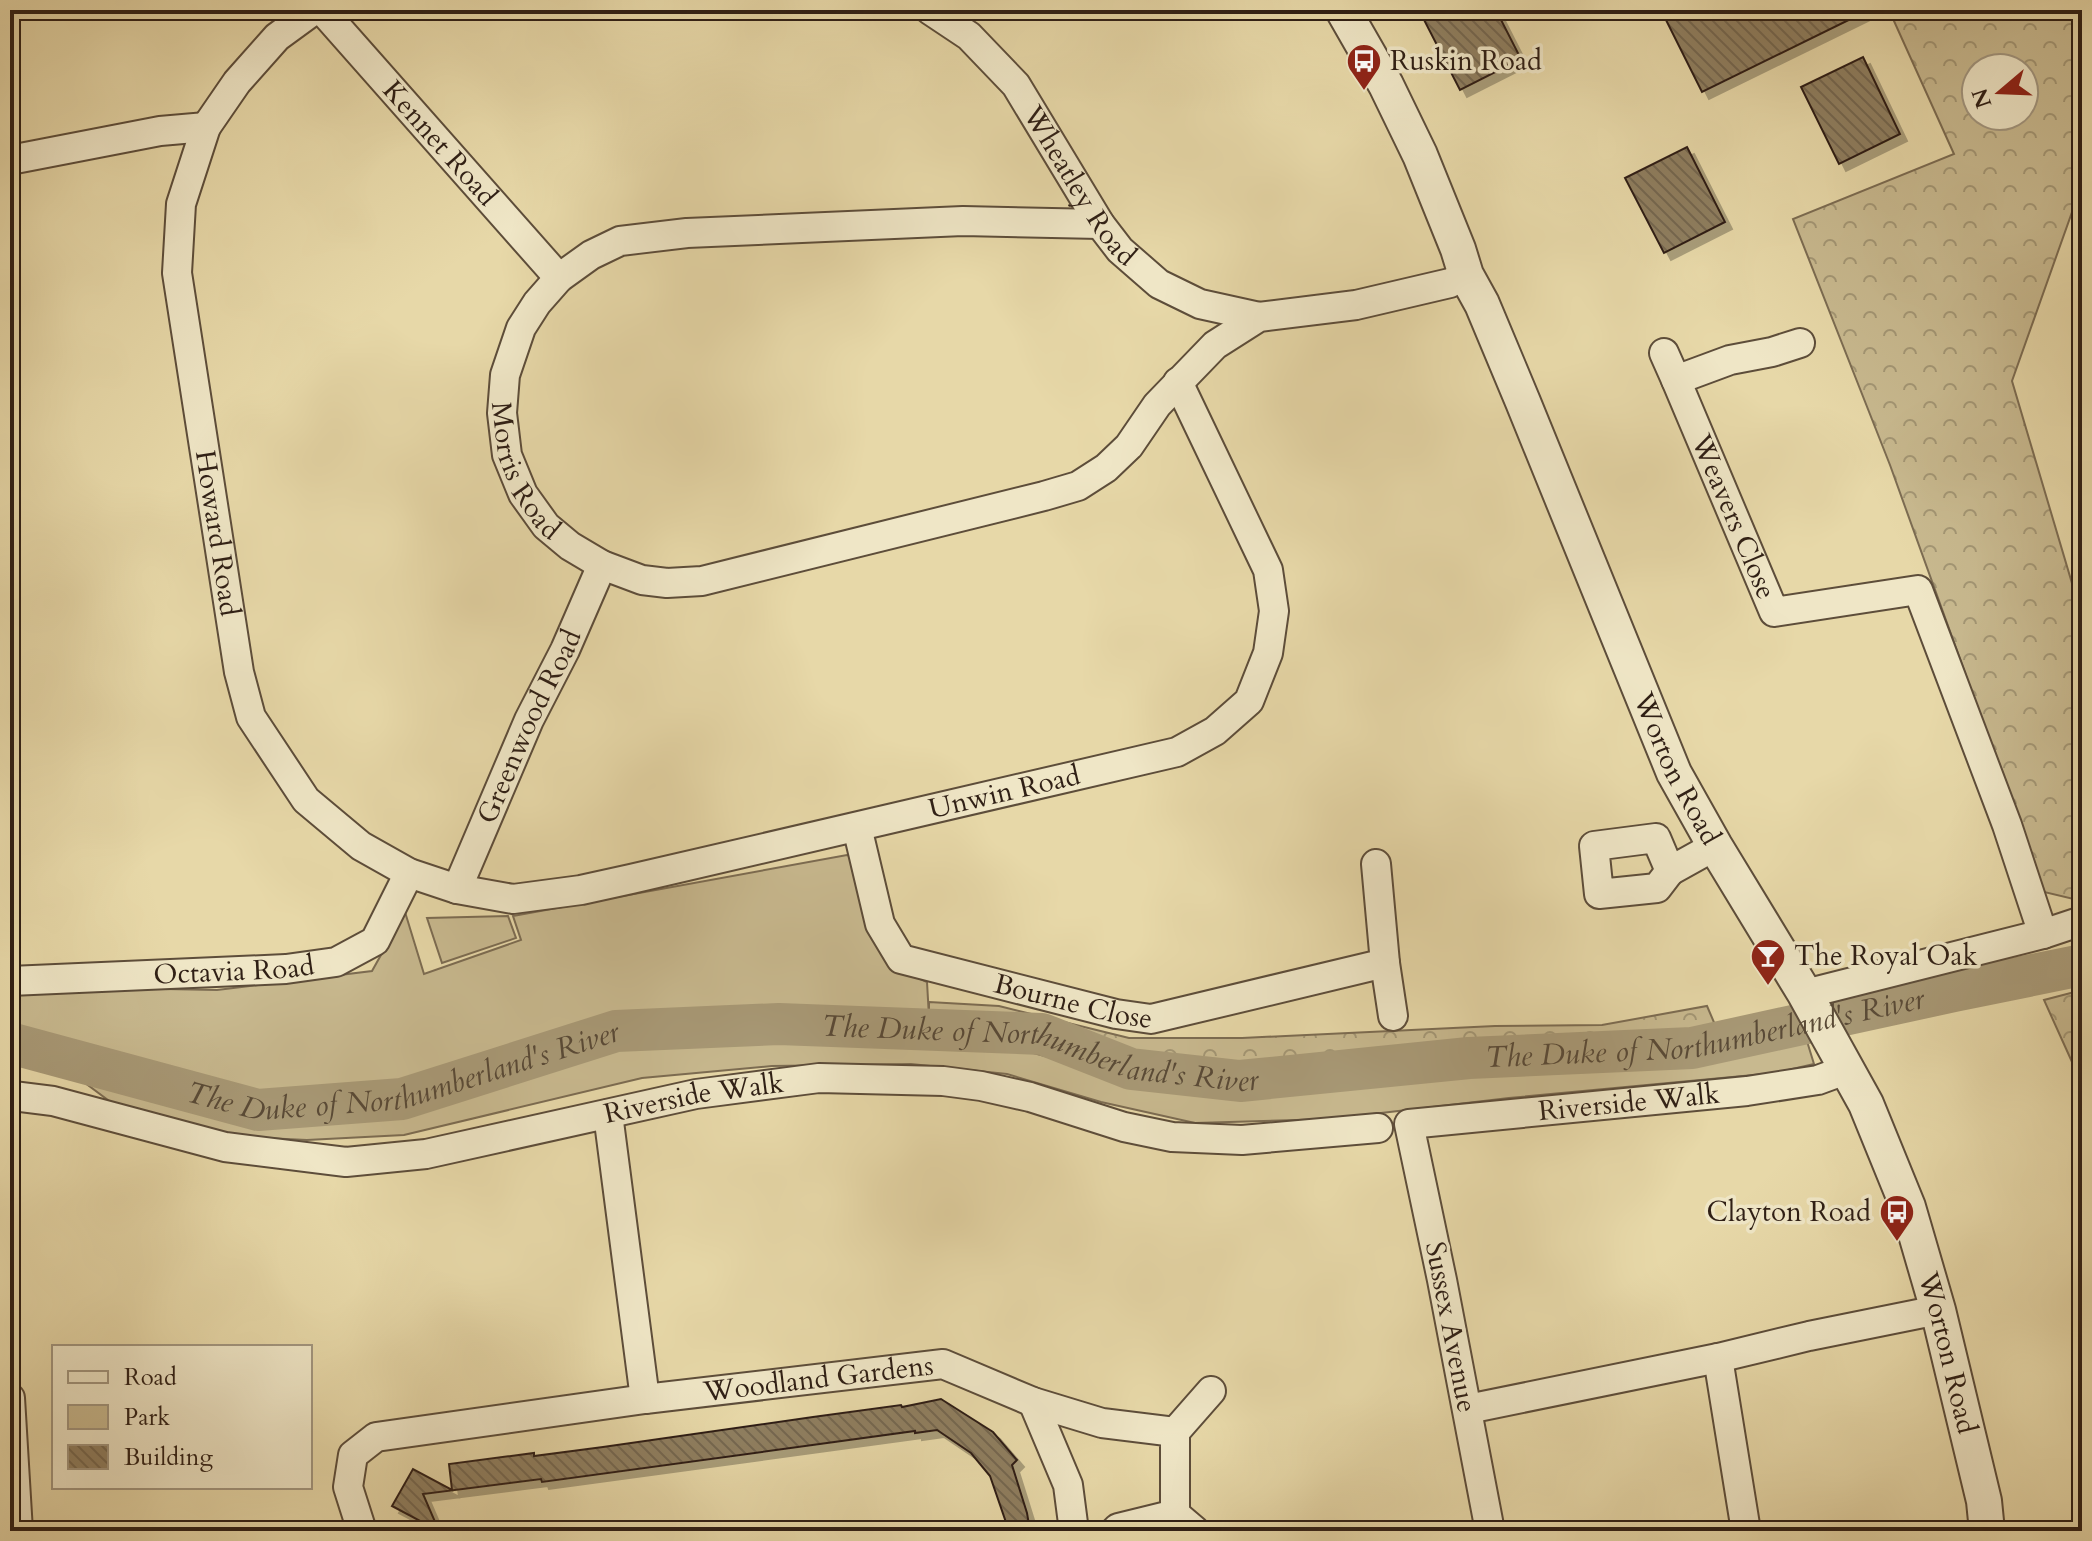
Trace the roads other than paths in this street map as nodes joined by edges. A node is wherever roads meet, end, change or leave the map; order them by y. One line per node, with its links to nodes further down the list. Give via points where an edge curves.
1 (314, 10): 5 (street, via 277,37)
2 (322, 10): 9 (street, Kennet Road)
3 (930, 10): 7 (street, Wheatley Road, via 969,36 1016,85)
4 (1343, 10): 8 (street, Worton Road, via 1420,155)
5 (206, 127): 6 (street); 20 (street, Howard Road, via 181,204 177,273 236,656 251,717 306,800 361,846)
6 (10, 160)
7 (1100, 224): 9 (street, Morris Road, via 963,221 687,233 620,241); 10 (street, Wheatley Road, via 1159,284 1200,304)
8 (1466, 275): 10 (street, via 1356,305); 17 (street, Worton Road, via 1674,773)
9 (559, 278): 15 (street, Morris Road, via 521,328 505,375 507,455 523,494 546,526)
10 (1259, 317): 14 (street, via 1215,345)
11 (1800, 343): 13 (street)
12 (1664, 353): 13 (street)
13 (1676, 380): 23 (street, Weavers Close, via 1774,612 1918,590)
14 (1178, 382): 15 (street, Morris Road, via 1129,446 1078,486 702,581 642,580); 16 (street, Unwin Road, via 1268,570 1274,611 1268,653 1249,701 1215,731 1177,752)
15 (602, 565): 21 (street, Greenwood Road)
16 (857, 827): 21 (street, Unwin Road, via 581,890 513,899); 24 (street, Bourne Close, via 880,924 901,959 1151,1019)
17 (1715, 846): 19 (street); 26 (street, Worton Road)
18 (1376, 864): 24 (street)
19 (1670, 871)
20 (409, 873): 21 (street, Unwin Road); 25 (street, Octavia Road, via 375,941 336,962 286,969)
21 (457, 889)
22 (2082, 921): 23 (street)
23 (2043, 934): 26 (street)
24 (1385, 963): 27 (street)
25 (10, 981)
26 (1809, 1001): 28 (street, Worton Road)
27 (1393, 1016)
28 (1840, 1057): 31 (street, Riverside Walk, via 1818,1080); 33 (street, Worton Road, via 1866,1104 1908,1207)
29 (11, 1098): 30 (street, Riverside Walk, via 53,1101 225,1147 346,1162 426,1154)
30 (608, 1114): 32 (street, Riverside Walk, via 696,1094 819,1078 981,1086 1172,1137 1242,1140); 37 (street)
31 (1409, 1124): 39 (street, Sussex Avenue)
32 (1378, 1128)
33 (1938, 1310): 34 (street); 48 (street, Worton Road)
34 (1718, 1358): 39 (street); 47 (street)
35 (1211, 1391): 40 (street)
36 (10, 1398): 42 (street)
37 (645, 1399): 38 (street, Woodland Gardens, via 943,1364); 43 (street, Woodland Gardens, via 376,1437 353,1455 348,1487)
38 (1033, 1402): 40 (street, Woodland Gardens, via 1102,1423); 44 (street, via 1068,1485)
39 (1468, 1409): 46 (street, Sussex Avenue)
40 (1175, 1432): 41 (street)
41 (1185, 1522): 45 (street)
42 (18, 1531)
43 (362, 1531)
44 (1074, 1531)
45 (1115, 1531)
46 (1490, 1531)
47 (1746, 1531)
48 (1987, 1531)

